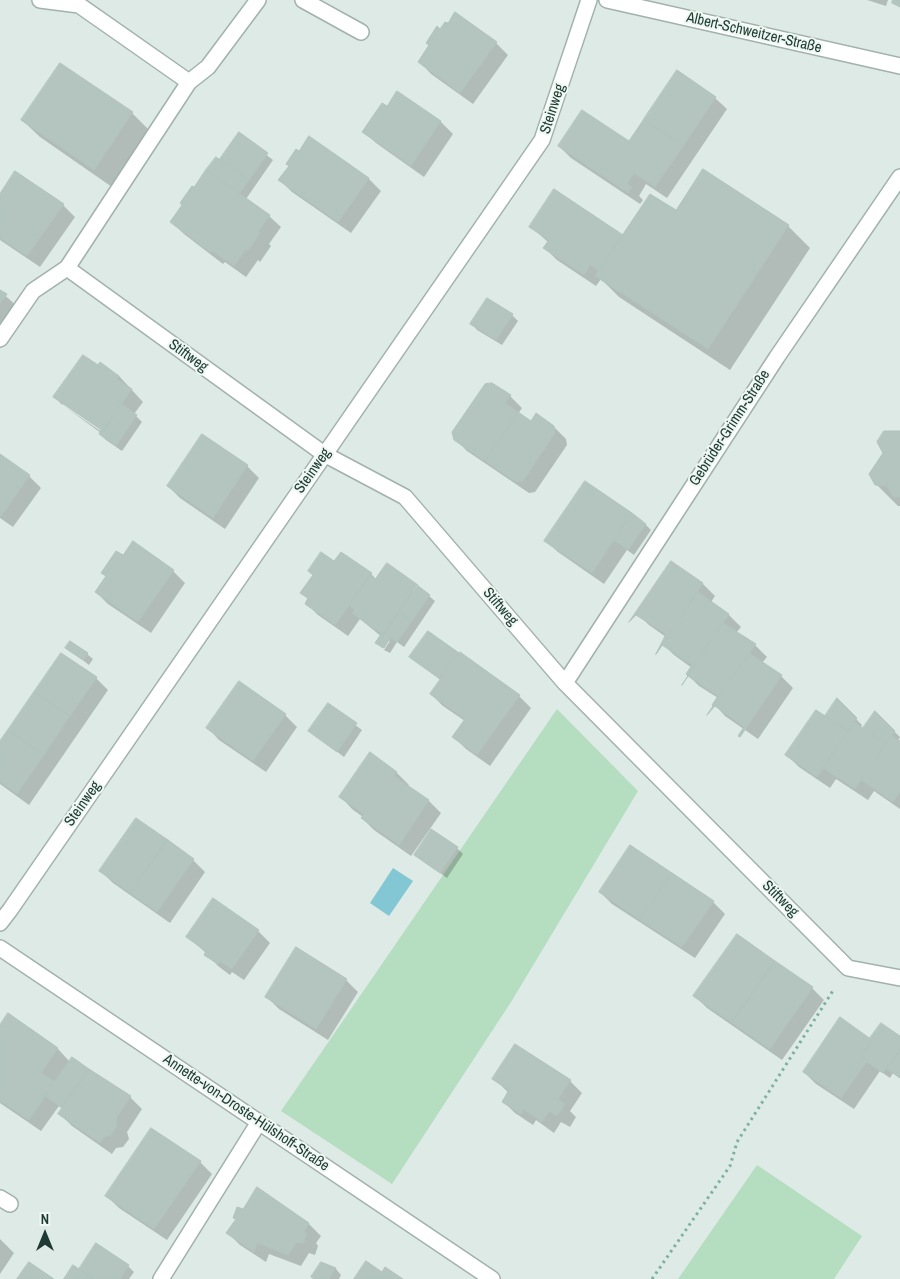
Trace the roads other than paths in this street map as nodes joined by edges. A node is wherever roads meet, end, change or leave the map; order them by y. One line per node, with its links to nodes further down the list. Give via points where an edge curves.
1 (40, 0): 8 (street, via 79,5)
2 (258, 0): 8 (street, via 208,67)
3 (303, 0): 6 (street)
4 (589, 0): 12 (street, Steinweg, via 542,140)
5 (607, 0): 7 (street, Albert-Schweitzer-Straße)
6 (361, 32)
7 (900, 66)
8 (189, 82): 10 (street)
9 (900, 177): 13 (street, Gebrüder-Grimm-Straße, via 777,357)
10 (66, 268): 11 (street, via 33,291); 12 (street, Stiftweg)
11 (0, 338)
12 (324, 454): 13 (street, Stiftweg, via 404,497); 14 (street, Steinweg)
13 (565, 683): 17 (street, Stiftweg, via 848,968)
14 (5, 907): 15 (street, Steinweg)
15 (0, 923)
16 (0, 948): 18 (street, Annette-von-Droste-Hülshoff-Straße)
17 (900, 978)
18 (259, 1122): 19 (street); 20 (street, Annette-von-Droste-Hülshoff-Straße)
19 (161, 1279)
20 (492, 1279)

